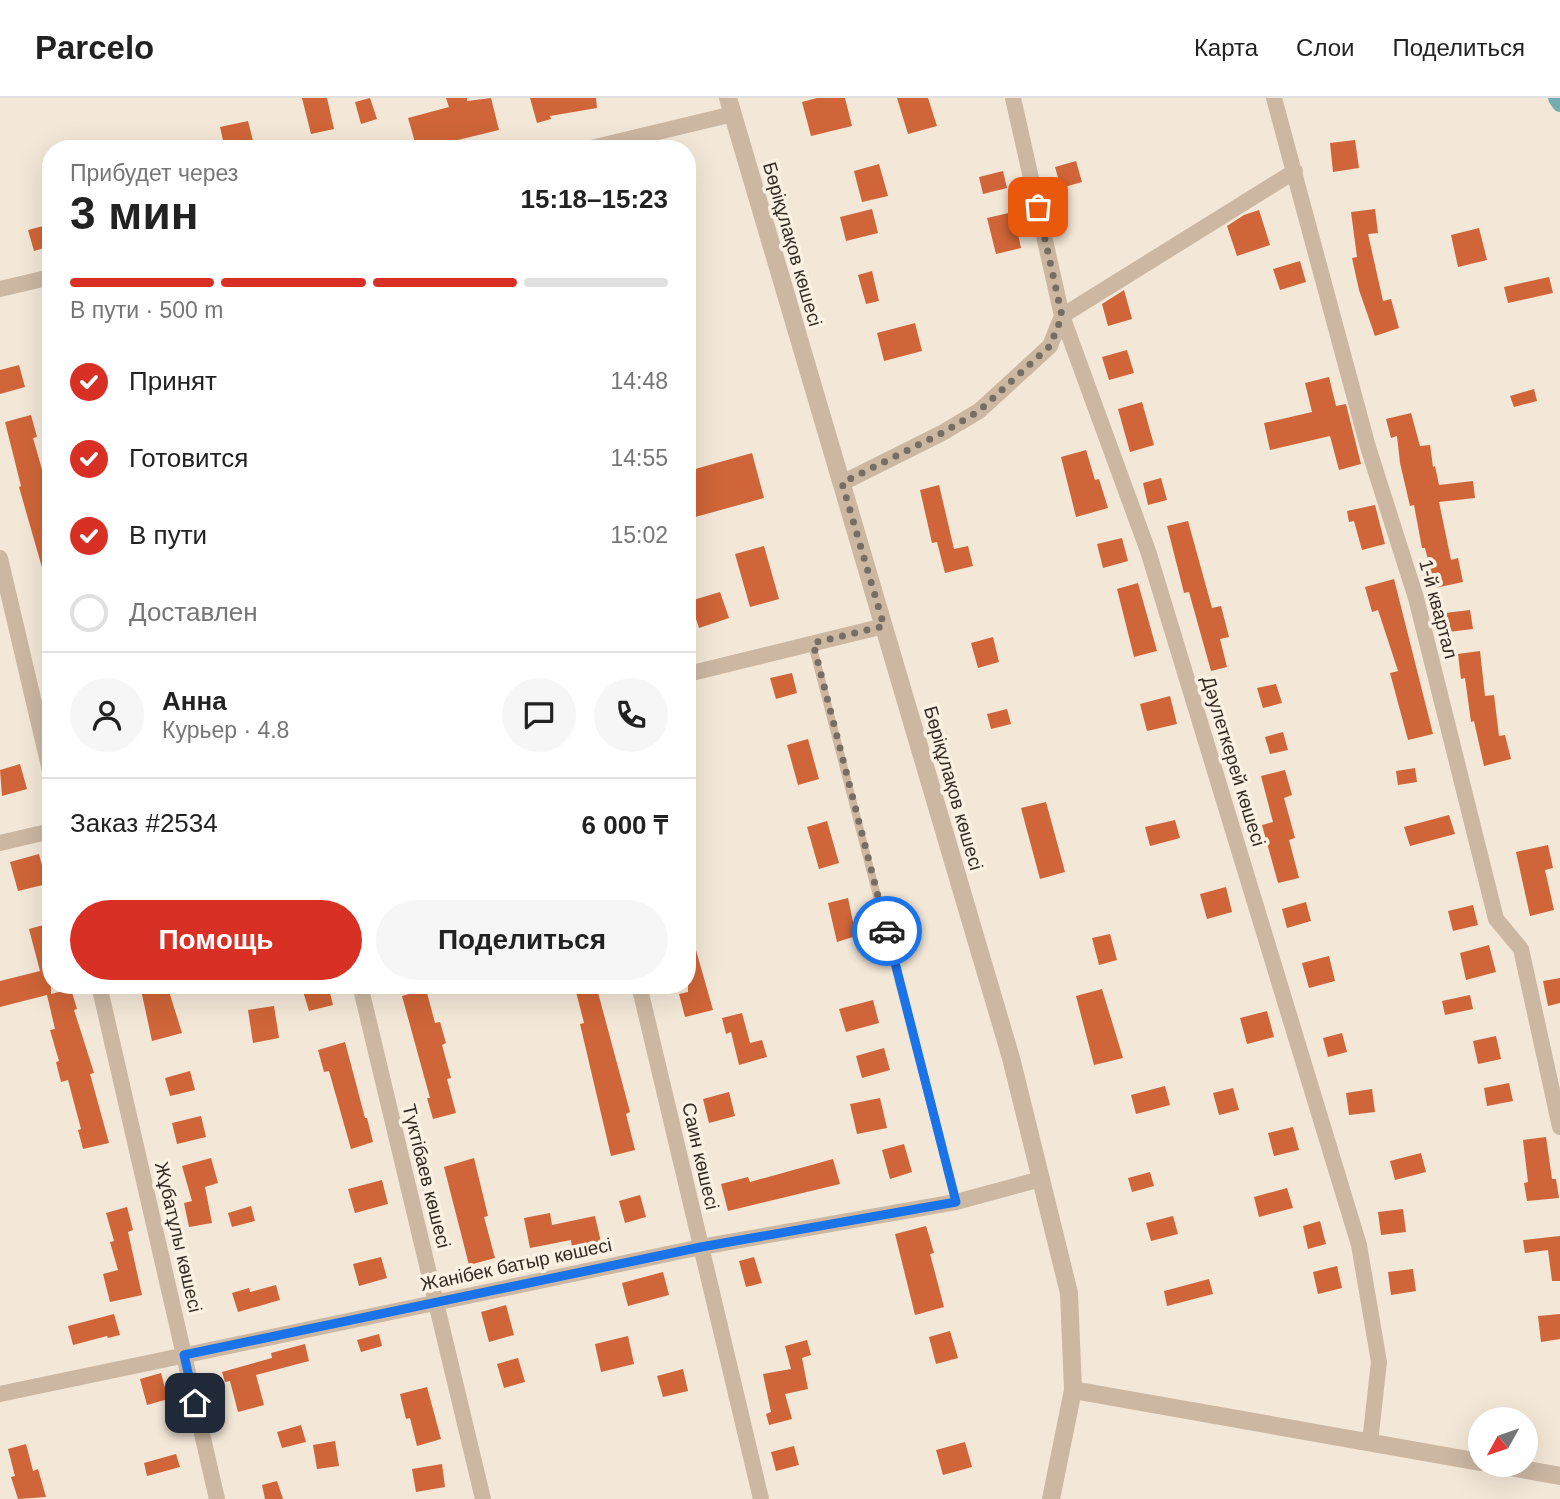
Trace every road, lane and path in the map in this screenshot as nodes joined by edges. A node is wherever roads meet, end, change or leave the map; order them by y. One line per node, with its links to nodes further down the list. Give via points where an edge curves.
1 (1013, 98): 8 (street, Дәулеткерей көшесі)
2 (1274, 98): 5 (street, 1-й квартал)
3 (731, 106): 4 (street); 9 (street, Бөріқұлақов көшесі)
4 (617, 140)
5 (1295, 172): 8 (street); 20 (street, 1-й квартал, via 1368,447 1416,598 1496,919 1521,949)
6 (42, 279): 7 (street)
7 (0, 289)
8 (1062, 316): 9 (street, via 1050,346 979,411); 28 (street, Дәулеткерей көшесі, via 1147,551 1359,1245 1379,1362)
9 (842, 483): 11 (street, Бөріқұлақов көшесі)
10 (0, 558): 14 (street)
11 (884, 626): 12 (street); 21 (street, Бөріқұлақов көшесі, via 1011,1058)
12 (813, 643): 13 (street); 22 (lane)
13 (696, 672)
14 (42, 737)
15 (42, 833): 16 (street)
16 (0, 843)
17 (101, 994): 25 (street, Жұбатұлы көшесі)
18 (362, 994): 24 (street, Түктібаев көшесі)
19 (641, 994): 23 (street, Саин көшесі)
20 (1560, 1127)
21 (1041, 1179): 22 (street, Жанібек батыр көшесі); 26 (street, Бөріқұлақов көшесі, via 1069,1293)
22 (956, 1202): 23 (street, Жанібек батыр көшесі)
23 (701, 1247): 24 (street, Жанібек батыр көшесі); 34 (street, Саин көшесі)
24 (436, 1302): 25 (street, Жанібек батыр көшесі); 33 (street, Түктібаев көшесі)
25 (184, 1355): 27 (street, Жанібек батыр көшесі); 32 (street, Жұбатұлы көшесі)
26 (1073, 1390): 28 (street); 35 (street, Бөріқұлақов көшесі)
27 (0, 1394)
28 (1370, 1442): 29 (street)
29 (1468, 1460)
30 (1538, 1472): 31 (street)
31 (1560, 1476)
32 (217, 1499)
33 (483, 1499)
34 (761, 1499)
35 (1051, 1499)

